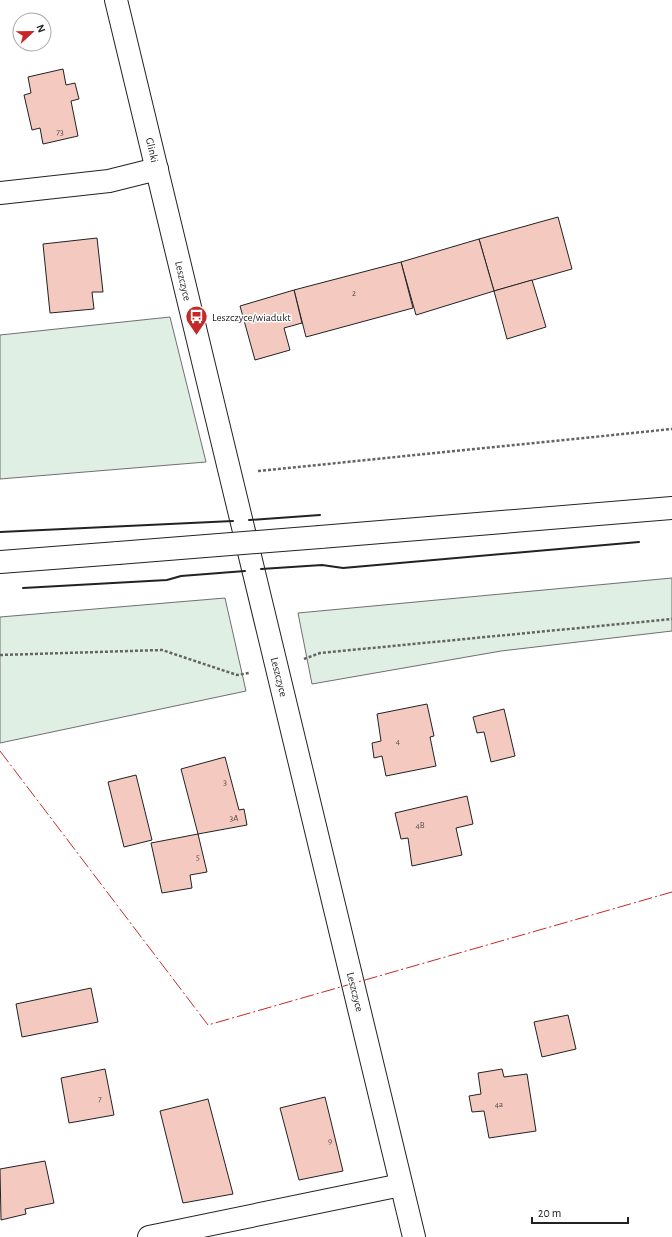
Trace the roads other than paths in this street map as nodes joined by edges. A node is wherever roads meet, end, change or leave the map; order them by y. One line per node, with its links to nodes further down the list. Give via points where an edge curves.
1 (116, 0): 2 (main road, Glinki)
2 (157, 169): 3 (main road, Glinki, via 109,181); 6 (main road, Leszczyce)
3 (0, 193)
4 (672, 508): 5 (main road, bridge)
5 (0, 562)
6 (401, 1185): 7 (main road); 8 (main road, Leszczyce)
7 (149, 1237)
8 (414, 1237)

